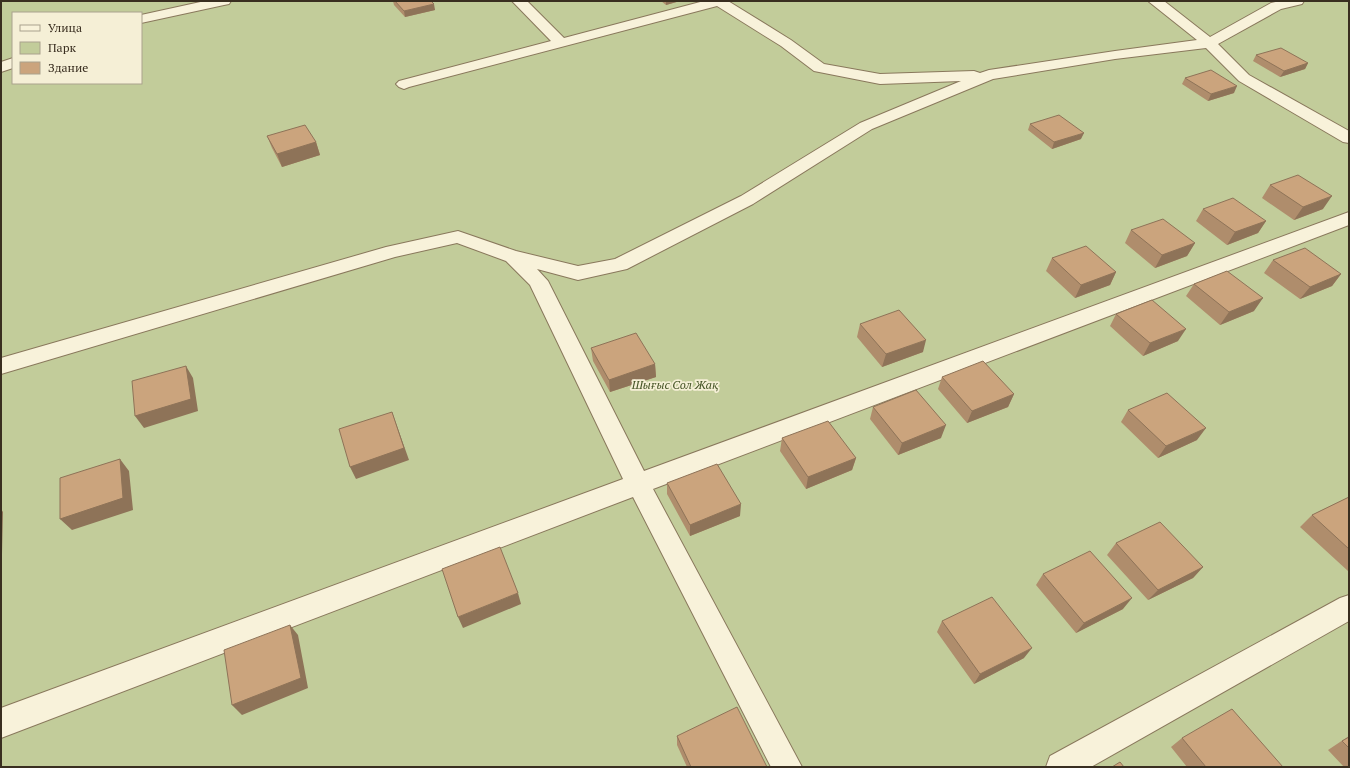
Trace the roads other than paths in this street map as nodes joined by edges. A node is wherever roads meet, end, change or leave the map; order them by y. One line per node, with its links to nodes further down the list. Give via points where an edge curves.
1 (224, 1): 6 (street)
2 (519, 1): 7 (street)
3 (719, 1): 7 (street); 11 (street, via 786,43 819,68 880,80)
4 (1155, 1): 8 (street)
5 (1297, 1): 8 (street, via 1276,6)
6 (142, 19)
7 (561, 43): 12 (street)
8 (1209, 43): 11 (street); 13 (street, via 1244,78)
9 (12, 63): 10 (street)
10 (1, 67)
11 (989, 75): 15 (street, via 866,126 747,200 620,264 578,272)
12 (404, 84)
13 (1349, 138)
14 (1349, 218): 17 (street)
15 (512, 256): 16 (street, via 458,237 393,251); 17 (street, via 538,281)
16 (1, 366)
17 (638, 484): 19 (street); 20 (street)
18 (1349, 607): 21 (street)
19 (1, 723)
20 (787, 767)
21 (1060, 767)

